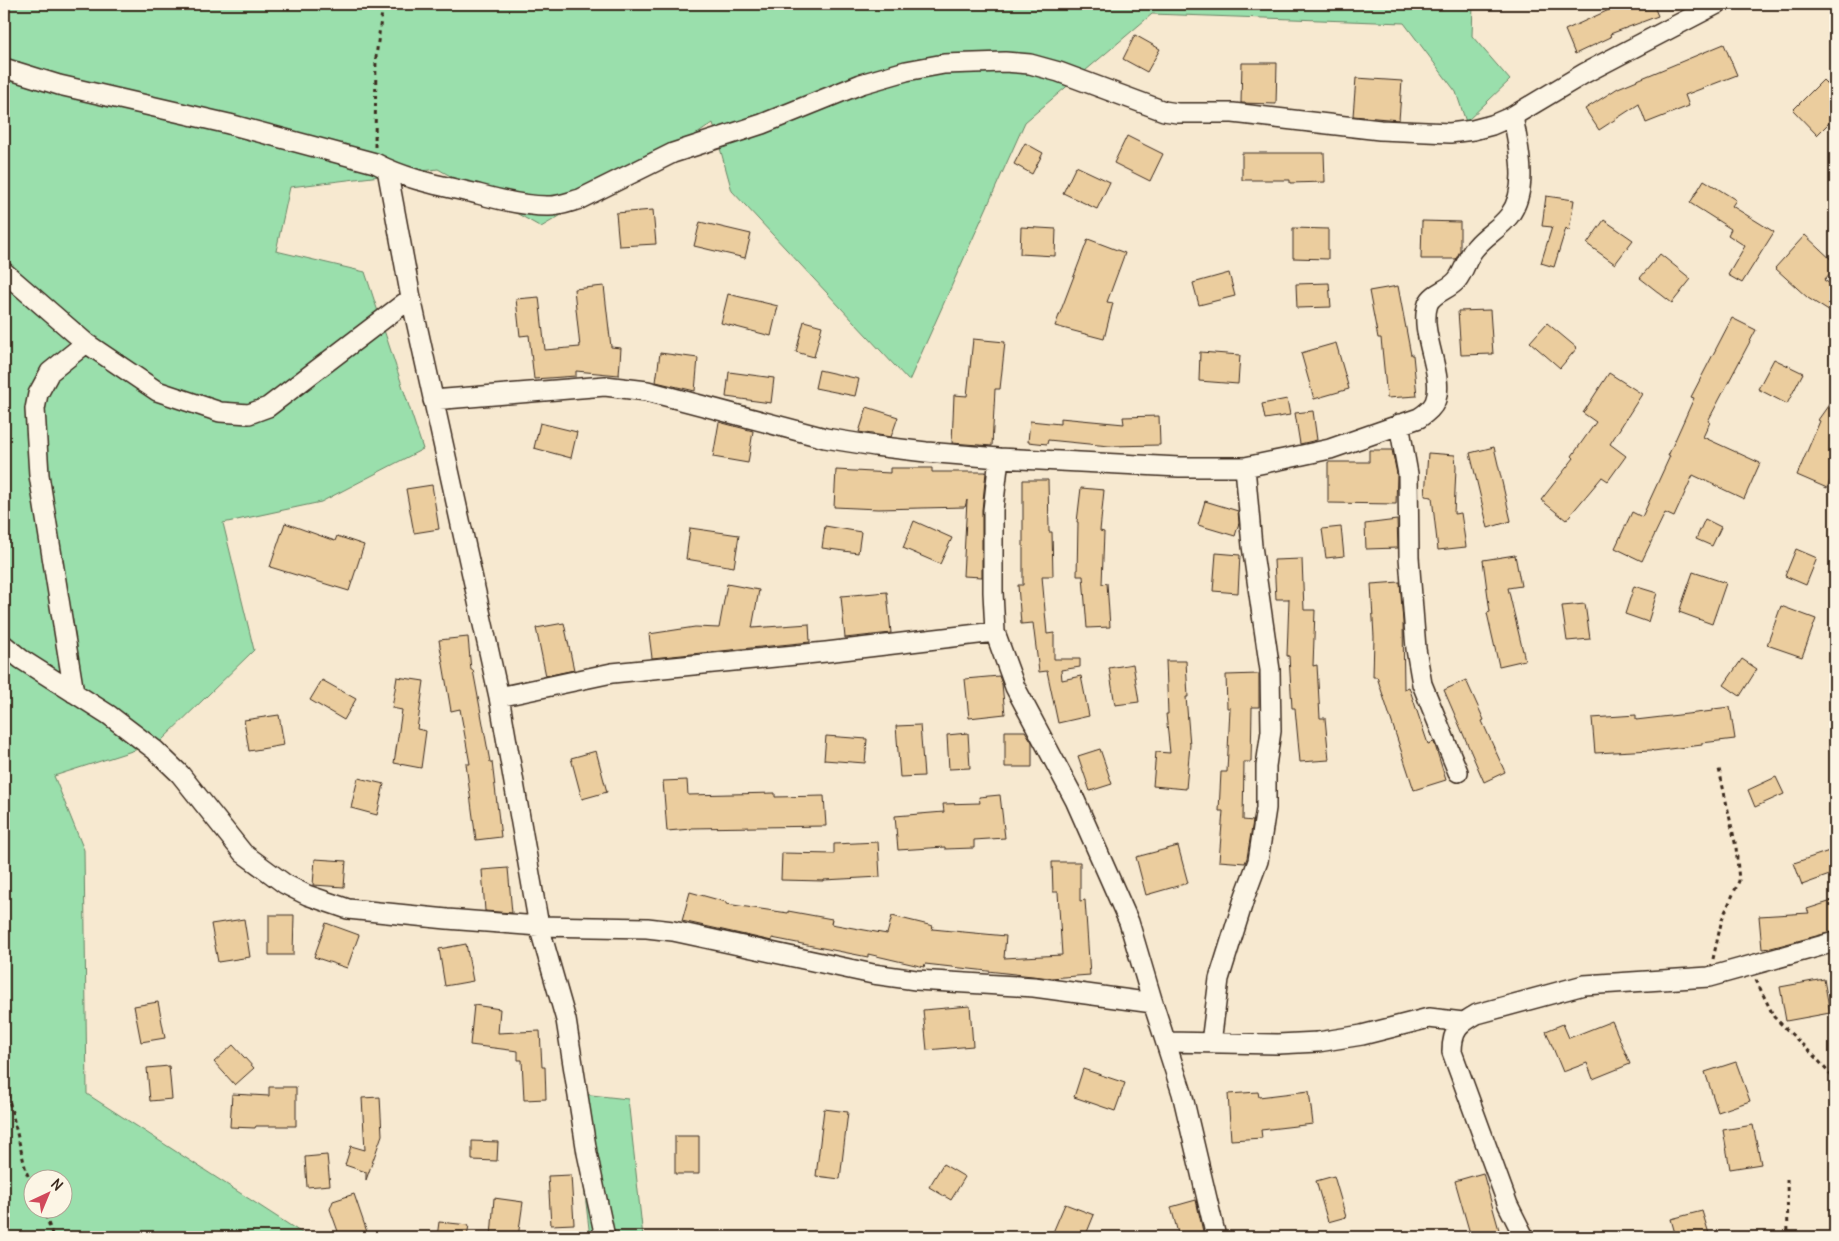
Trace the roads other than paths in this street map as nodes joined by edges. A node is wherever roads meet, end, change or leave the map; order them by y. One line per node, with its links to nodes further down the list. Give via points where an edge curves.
1 (1717, 4): 3 (street, via 1585,73)
2 (4, 68): 4 (street, via 59,86 230,124)
3 (1513, 116): 4 (street, via 1492,125 1450,133 1380,130 1233,113 1177,113 1030,64 944,64 861,84 762,124 673,153 580,199 554,206 510,202 428,183); 9 (street, via 1521,166 1518,200 1500,226 1475,247 1457,280 1429,302 1426,327 1435,372 1436,401 1424,414)
4 (381, 166): 6 (street)
5 (4, 272): 7 (street)
6 (411, 298): 7 (street, via 290,392 268,407 249,414 220,412 157,391); 8 (street)
7 (86, 343): 14 (street, via 50,372 38,394 35,408 39,475)
8 (433, 400): 10 (street, via 606,386 647,391 825,438); 15 (street)
9 (1399, 424): 11 (street, via 1330,449); 16 (street, via 1408,474 1416,649 1422,684)
10 (999, 458): 11 (street); 12 (street, via 993,510)
11 (1245, 467): 22 (street, via 1252,546 1270,670 1271,731 1266,766 1266,808 1258,861 1220,979)
12 (995, 632): 15 (street, via 612,673); 19 (street, via 1016,687 1076,800 1129,922)
13 (4, 645): 14 (street)
14 (74, 693): 17 (street, via 155,750 180,774 243,853 285,884 348,909)
15 (499, 697): 17 (street)
16 (1458, 772)
17 (539, 926): 19 (street, via 673,931 874,974 1034,988); 23 (street, via 566,1020 587,1154)
18 (1835, 942): 20 (street, via 1709,977 1584,985 1478,1014)
19 (1153, 1003): 21 (street)
20 (1463, 1022): 22 (street, via 1429,1018 1318,1042); 25 (street, via 1454,1035 1452,1052 1508,1205)
21 (1166, 1042): 22 (street); 24 (street, via 1182,1093)
22 (1211, 1043)
23 (605, 1237)
24 (1216, 1237)
25 (1524, 1237)

